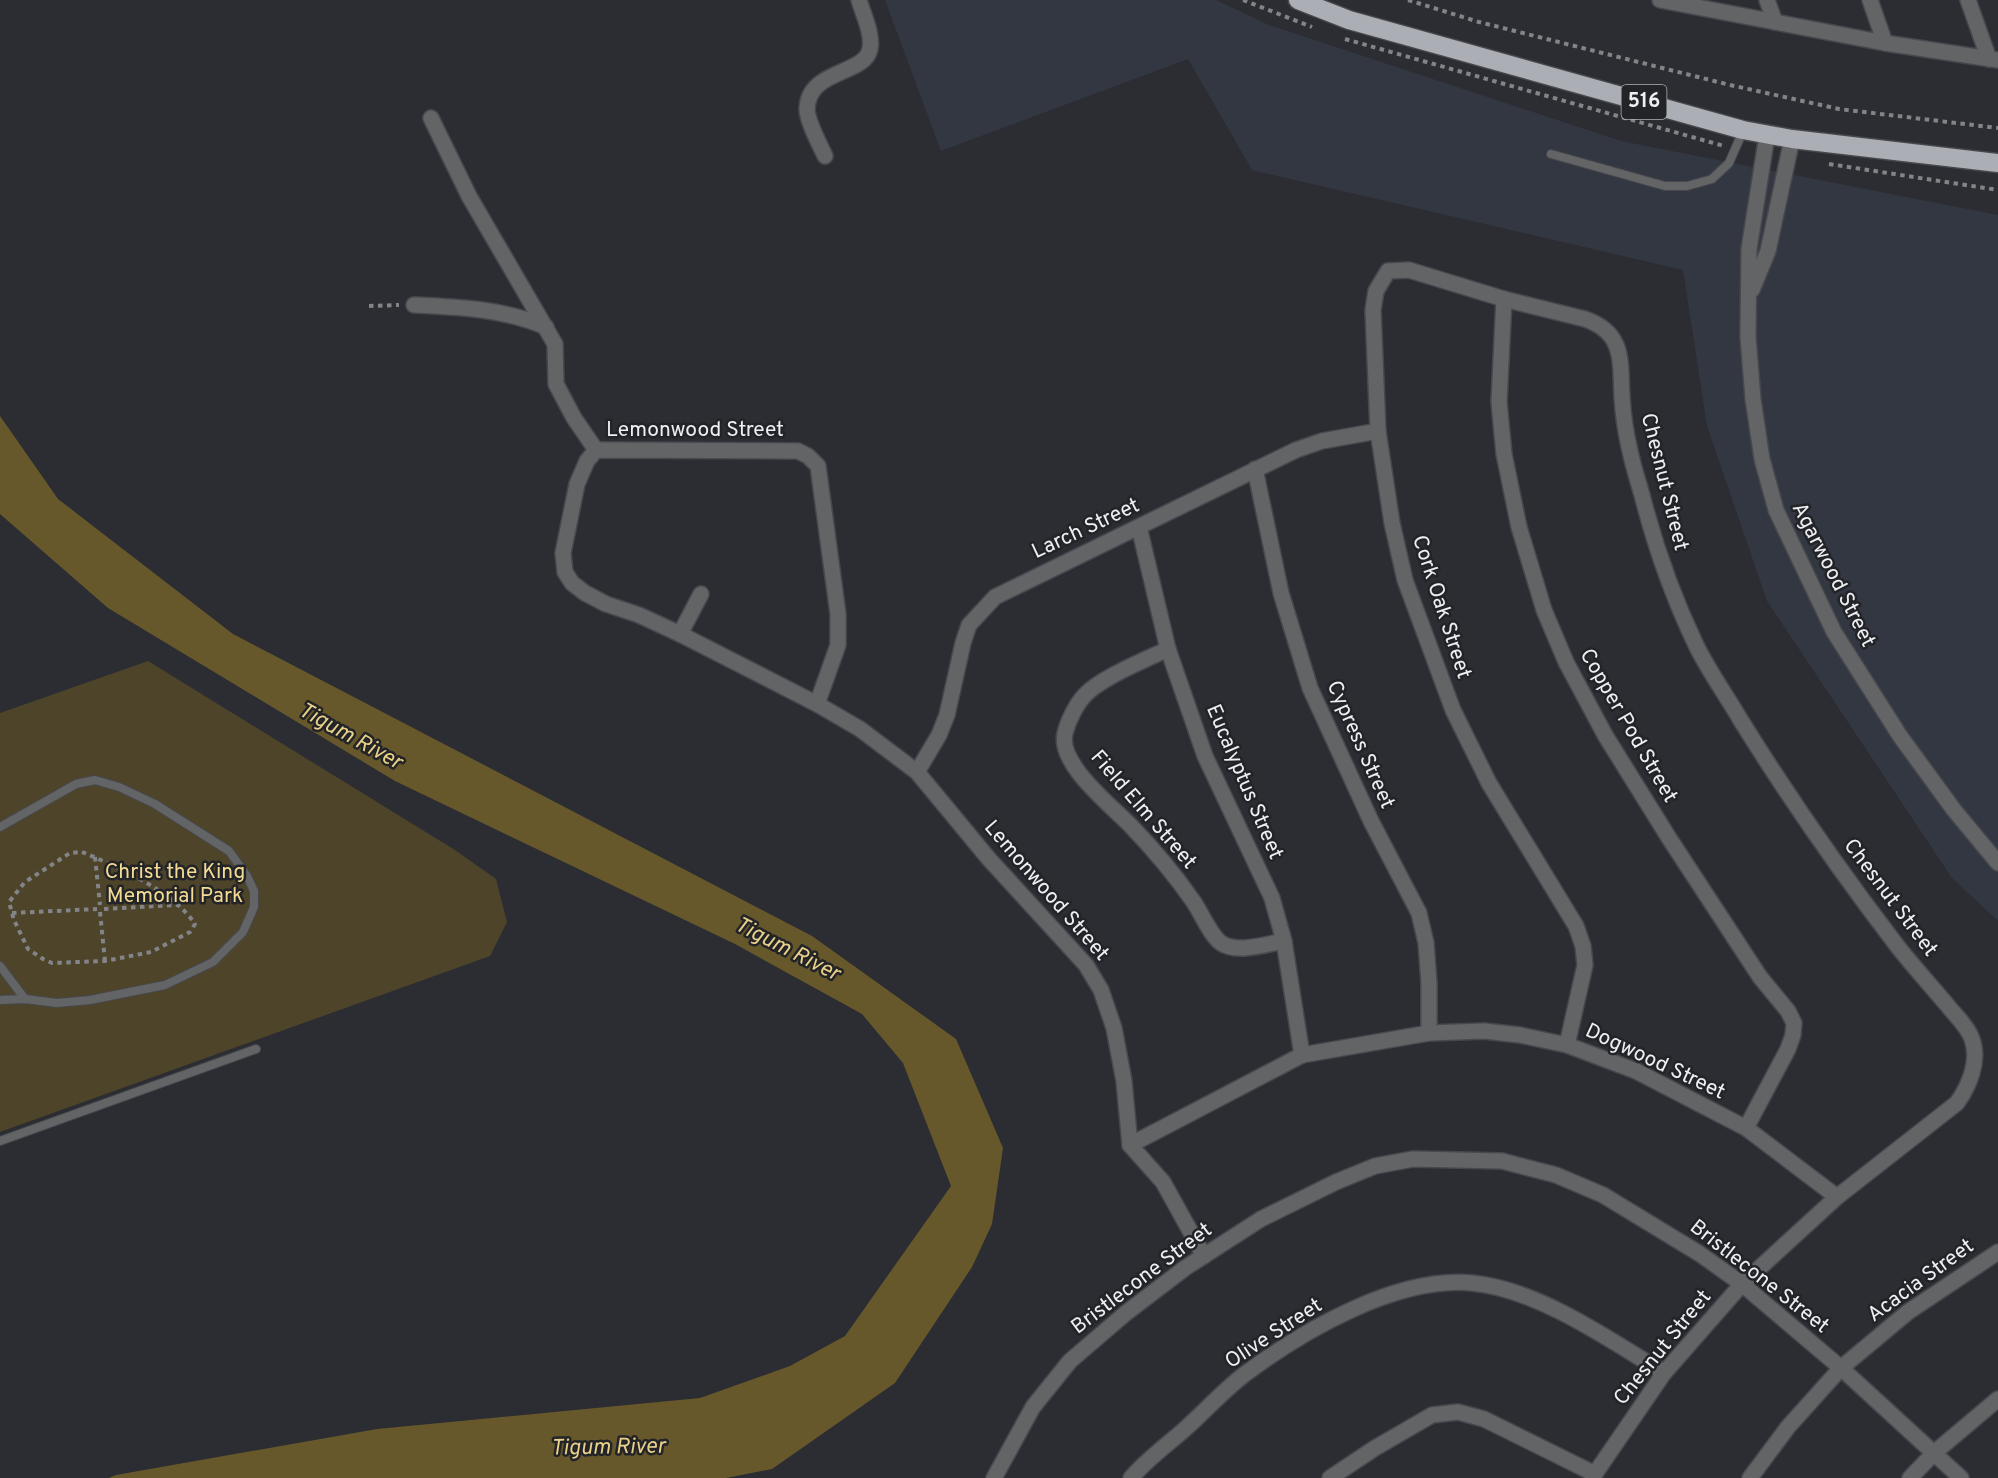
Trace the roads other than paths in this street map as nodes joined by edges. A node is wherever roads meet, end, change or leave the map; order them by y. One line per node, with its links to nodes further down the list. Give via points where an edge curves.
1 (859, 0): 16 (street, via 869,32 868,56 820,82 807,110)
2 (1298, 0): 12 (highway, 516, via 1349,20)
3 (1660, 0): 7 (street)
4 (1767, 0): 8 (street)
5 (1870, 0): 9 (street)
6 (1968, 0): 10 (street)
7 (1676, 2): 8 (street)
8 (1774, 22): 9 (street)
9 (1885, 43): 10 (street)
10 (1994, 60)
11 (431, 118): 21 (street, via 469,196)
12 (1743, 130): 13 (highway, 516); 15 (lane, via 1729,163 1712,178 1687,186 1665,186)
13 (1767, 135): 14 (highway, 516); 18 (street, Agarwood Street, via 1749,249)
14 (1792, 139): 17 (highway, 516); 18 (street, Agarwood Street, via 1768,250)
15 (1551, 154)
16 (825, 156)
17 (1998, 163)
18 (1749, 298): 32 (street, Agarwood Street, via 1753,399 1762,459 1776,510 1833,632 1900,736)
19 (1504, 299): 22 (street, Cork Oak Street, via 1409,270 1388,271 1376,291 1374,310); 41 (street, Copper Pod Street, via 1499,402 1504,454 1519,527 1544,610 1566,662 1605,735 1760,977 1794,1023 1788,1049); 44 (street, Chesnut Street, via 1598,324 1609,332 1617,345 1630,453 1646,513 1696,646 1782,785 1861,898 1972,1038 1972,1073 1957,1103)
20 (414, 305): 21 (street, via 503,314)
21 (546, 327): 23 (street, via 555,344 556,384)
22 (1378, 431): 24 (street, Larch Street, via 1322,441); 38 (street, Cork Oak Street, via 1405,580 1453,710 1489,783 1576,926 1583,946 1585,965)
23 (596, 450): 27 (street, Lemonwood Street, via 577,484 563,553 565,572 585,593); 29 (street, Lemonwood Street, via 798,452 818,466 838,614 838,645)
24 (1255, 469): 25 (street, Larch Street); 37 (street, Cypress Street, via 1281,593 1310,688 1371,821 1419,913 1426,944)
25 (1139, 527): 28 (street, Eucalyptus Street); 30 (street, Larch Street, via 1022,582 982,609 969,625 963,643 947,715)
26 (700, 594): 27 (street)
27 (680, 634): 29 (street, Lemonwood Street)
28 (1168, 649): 33 (street, Eucalyptus Street, via 1205,756 1272,898); 33 (street, Field Elm Street, via 1115,675 1084,696 1065,733 1068,754 1088,784 1165,864 1218,940 1237,947)
29 (817, 704): 30 (street, Lemonwood Street, via 860,729)
30 (917, 772): 43 (street, Lemonwood Street, via 1086,965 1101,990 1114,1028 1124,1081)
31 (2, 828): 35 (lane, via 68,788 95,780 155,804 229,851 254,891 254,907 243,932 213,962 165,985 90,1000 57,1003)
32 (1998, 863)
33 (1284, 941): 40 (street, Eucalyptus Street)
34 (0, 966): 35 (lane)
35 (25, 999): 36 (lane)
36 (0, 1000)
37 (1429, 1033): 38 (street, Dogwood Street, via 1484,1031); 40 (street, Dogwood Street)
38 (1567, 1045): 41 (street, Dogwood Street, via 1636,1071)
39 (256, 1049): 42 (lane)
40 (1302, 1055): 43 (street, Dogwood Street)
41 (1746, 1128): 44 (street, Dogwood Street)
42 (0, 1141)
43 (1130, 1145): 46 (street, via 1163,1182)
44 (1837, 1197): 47 (street, Chesnut Street)
45 (1998, 1252): 48 (street, Acacia Street, via 1908,1312)
46 (1204, 1256): 47 (street, Bristlecone Street, via 1262,1219 1375,1166 1413,1159 1502,1161 1556,1175 1603,1195); 53 (street, Bristlecone Street, via 1070,1360 1034,1407)
47 (1742, 1284): 48 (street, Bristlecone Street); 49 (street, Chesnut Street)
48 (1841, 1368): 51 (street, Bristlecone Street); 56 (street, Acacia Street, via 1788,1427)
49 (1664, 1373): 52 (street, Chesnut Street); 54 (street, Olive Street, via 1587,1326 1520,1294 1473,1283 1438,1284 1392,1295 1298,1337 1243,1376)
50 (1998, 1399): 51 (street)
51 (1934, 1453): 57 (street); 58 (street, Bristlecone Street)
52 (1593, 1476): 55 (street, via 1484,1419 1458,1412 1432,1415)
53 (994, 1478)
54 (1131, 1478)
55 (1330, 1478)
56 (1750, 1478)
57 (1910, 1478)
58 (1961, 1478)

